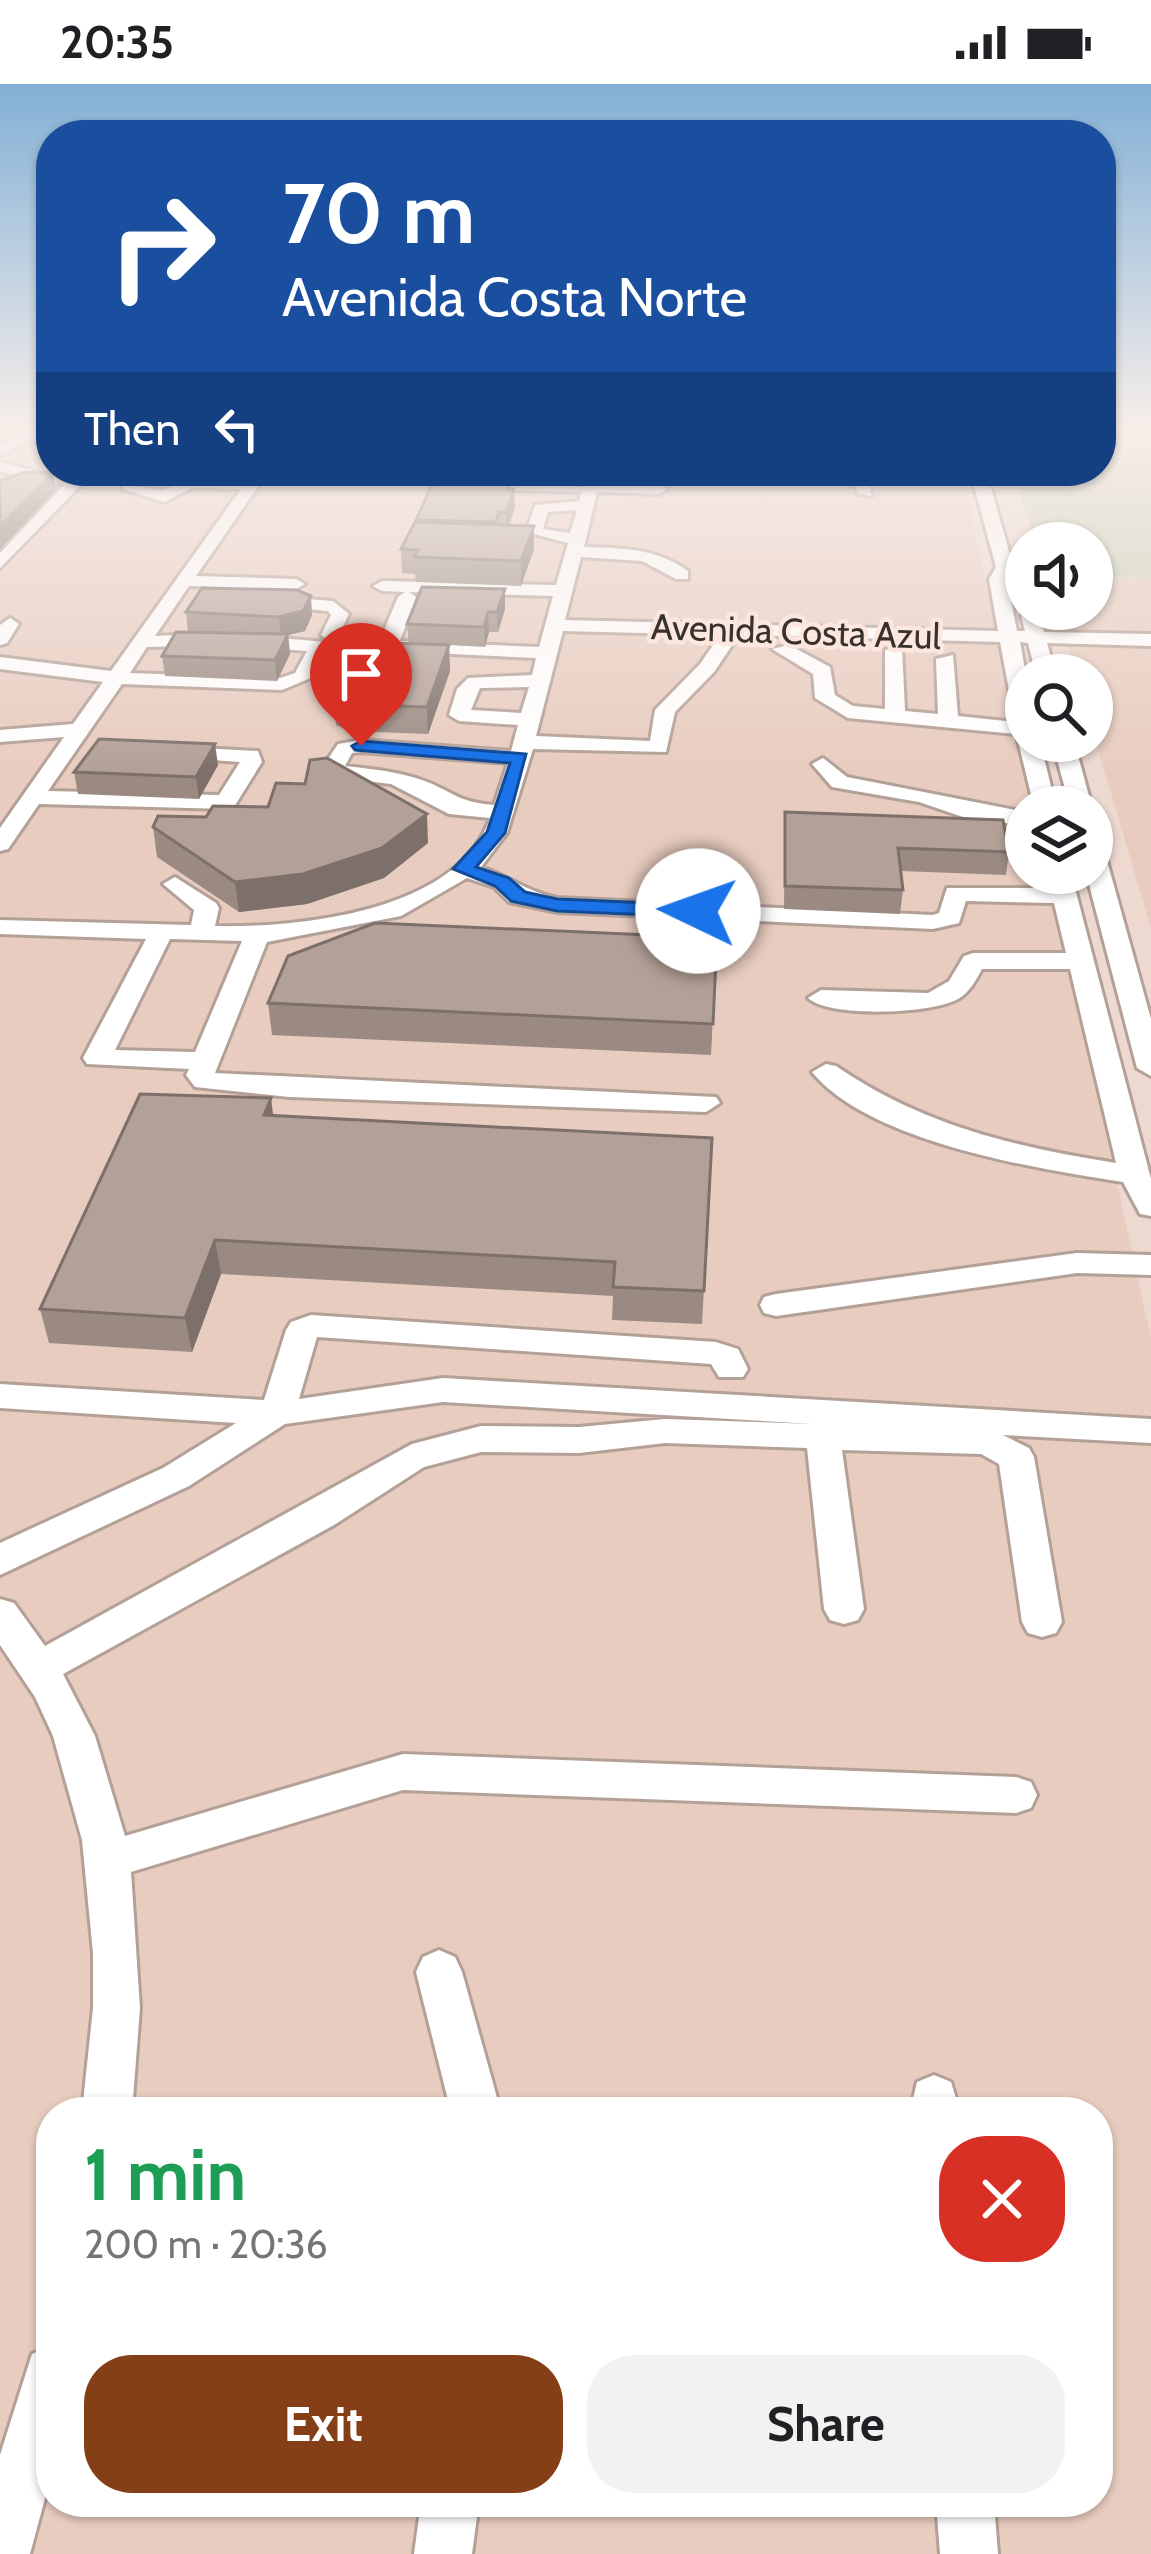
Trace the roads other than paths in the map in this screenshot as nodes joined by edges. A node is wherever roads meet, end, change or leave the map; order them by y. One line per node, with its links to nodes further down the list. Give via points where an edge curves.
1 (21, 540): 7 (street)
2 (212, 540): 10 (street)
3 (559, 540): 6 (street)
4 (575, 540): 6 (street)
5 (997, 540): 8 (street)
6 (574, 545): 9 (street, via 645,555); 13 (street)
7 (0, 563)
8 (1005, 567): 16 (street, via 998,580)
9 (682, 575)
10 (184, 580): 11 (street); 15 (street)
11 (303, 584)
12 (382, 586): 13 (street)
13 (562, 591): 17 (street)
14 (406, 597): 28 (street, via 388,642 395,647)
15 (165, 607): 21 (street, via 327,603 340,614); 25 (street)
16 (1005, 620)
17 (555, 625): 18 (street, Avenida Costa Azul); 28 (street)
18 (734, 630): 22 (street, Avenida Costa Azul); 42 (street, via 665,710 659,748)
19 (1007, 630): 22 (street)
20 (1034, 630): 23 (street)
21 (330, 635)
22 (1008, 637): 23 (street, Avenida Costa Azul); 29 (street)
23 (1037, 638): 24 (street, Avenida Costa Azul); 30 (street)
24 (1151, 640)
25 (141, 642): 35 (street); 35 (street, via 319,646 296,682)
26 (782, 649): 38 (street, via 823,671 825,698 848,712)
27 (896, 650): 38 (street)
28 (547, 653): 33 (street)
29 (1011, 654)
30 (1041, 654)
31 (946, 658): 39 (street)
32 (0, 663): 35 (street)
33 (540, 681): 42 (street); 42 (street, via 475,682 459,716)
34 (0, 685): 36 (street)
35 (110, 687): 37 (street); 43 (street)
36 (37, 691)
37 (66, 694)
38 (895, 716): 39 (street)
39 (947, 722): 40 (street)
40 (1005, 726)
41 (0, 736): 43 (street)
42 (525, 740): 47 (street); 47 (street, via 345,748 331,771 394,778 444,804)
43 (79, 742): 46 (street)
44 (153, 750): 46 (street, via 238,753 251,762 226,802)
45 (823, 764): 48 (street, via 841,782)
46 (33, 797): 49 (street)
47 (501, 812): 50 (street, via 496,833)
48 (1005, 816)
49 (0, 844)
50 (463, 869): 52 (street, via 536,902 933,922 950,918 956,893); 55 (street)
51 (175, 884): 59 (street, via 207,908)
52 (1005, 889)
53 (1064, 894): 61 (street)
54 (1104, 894): 64 (street)
55 (383, 914): 58 (street); 60 (street)
56 (0, 927): 57 (street)
57 (161, 933): 59 (street); 63 (street, via 97,1058)
58 (416, 933)
59 (201, 935): 60 (street)
60 (257, 935): 63 (street)
61 (1079, 961): 62 (street, via 973,961 957,989 939,999); 67 (street)
62 (821, 998)
63 (205, 1061): 66 (street, via 200,1075 223,1086)
64 (1151, 1068)
65 (826, 1072): 67 (street, via 882,1112 948,1139)
66 (706, 1103)
67 (1134, 1174): 68 (street)
68 (1151, 1207)
69 (1151, 1265): 70 (street, via 1077,1263)
70 (776, 1305)
71 (730, 1369): 73 (street, via 716,1353 311,1326 303,1330)
72 (0, 1396): 73 (street)
73 (278, 1412): 74 (street, via 442,1390); 76 (street, via 176,1477)
74 (1151, 1431)
75 (823, 1436): 77 (street); 79 (street, via 987,1442 1016,1456); 80 (street, via 665,1430 481,1439 412,1457)
76 (0, 1561)
77 (844, 1610)
78 (0, 1614): 80 (street)
79 (1042, 1622)
80 (37, 1669): 82 (street, via 92,1789)
81 (1016, 1795): 82 (street, via 403,1772)
82 (104, 1862): 84 (street, via 115,1925)
83 (439, 1972): 85 (street)
84 (110, 2097)
85 (472, 2097)
86 (36, 2427): 89 (street)
87 (448, 2517): 90 (street)
88 (966, 2517): 91 (street)
89 (1, 2554)
90 (443, 2554)
91 (969, 2554)

